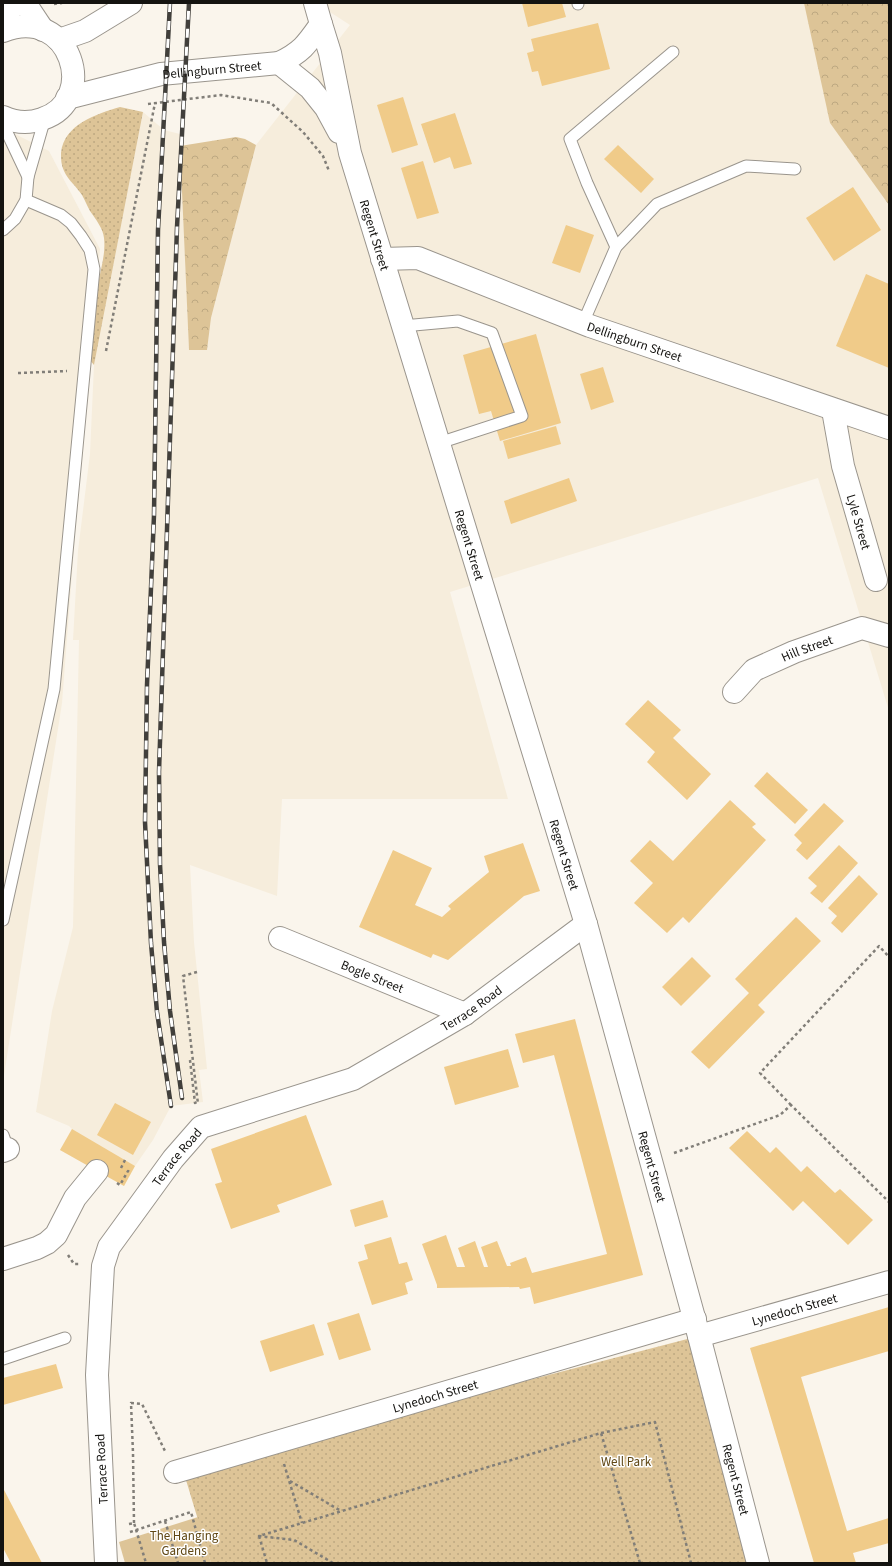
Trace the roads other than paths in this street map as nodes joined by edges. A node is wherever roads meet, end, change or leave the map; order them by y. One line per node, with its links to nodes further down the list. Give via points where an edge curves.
1 (13, 3): 6 (street)
2 (25, 3): 8 (street)
3 (131, 3): 8 (street, via 85,31)
4 (316, 3): 5 (street)
5 (321, 24): 10 (street, Dellingburn Street, via 307,44 294,56); 15 (street, Regent Street, via 330,53)
6 (3, 27)
7 (3, 31): 8 (street, via 22,26 33,27)
8 (51, 35): 11 (street, via 66,48 72,68 73,78)
9 (674, 52): 20 (lane, via 570,139)
10 (278, 63): 11 (street, Dellingburn Street, via 162,74); 15 (street, Regent Street, via 310,88 322,103)
11 (67, 98): 13 (street, via 54,113)
12 (3, 117): 13 (street, via 22,123)
13 (45, 118): 17 (lane)
14 (3, 124): 17 (lane)
15 (350, 153): 21 (street, Regent Street)
16 (795, 169): 20 (lane, via 746,166 658,204)
17 (28, 177): 18 (lane)
18 (26, 200): 19 (lane, via 15,218); 30 (lane, via 61,215 71,223 90,250 94,269 54,689)
19 (3, 230)
20 (616, 247): 22 (lane)
21 (382, 259): 22 (street, Dellingburn Street, via 418,258); 23 (street, Regent Street)
22 (583, 323): 24 (street, Dellingburn Street)
23 (403, 326): 26 (street, Regent Street); 26 (lane, via 458,321 492,333 522,416)
24 (833, 410): 25 (street, Dellingburn Street); 27 (street, Lyle Street, via 843,466)
25 (889, 428)
26 (439, 443): 31 (street, Regent Street)
27 (876, 580)
28 (889, 636): 29 (street, Hill Street, via 862,628 794,652 754,670)
29 (734, 692)
30 (3, 920)
31 (586, 924): 33 (street, Terrace Road); 37 (street, Regent Street)
32 (280, 938): 33 (street, Bogle Street)
33 (465, 1014): 41 (street, Terrace Road, via 353,1079 201,1127 173,1159 109,1247 103,1266 97,1375)
34 (90, 1167): 35 (street, via 56,1235 36,1248)
35 (3, 1259)
36 (889, 1282): 37 (street, Lynedoch Street)
37 (697, 1328): 40 (street, Lynedoch Street); 42 (street, Regent Street)
38 (65, 1338): 39 (lane)
39 (3, 1359)
40 (175, 1472)
41 (106, 1563)
42 (758, 1563)

